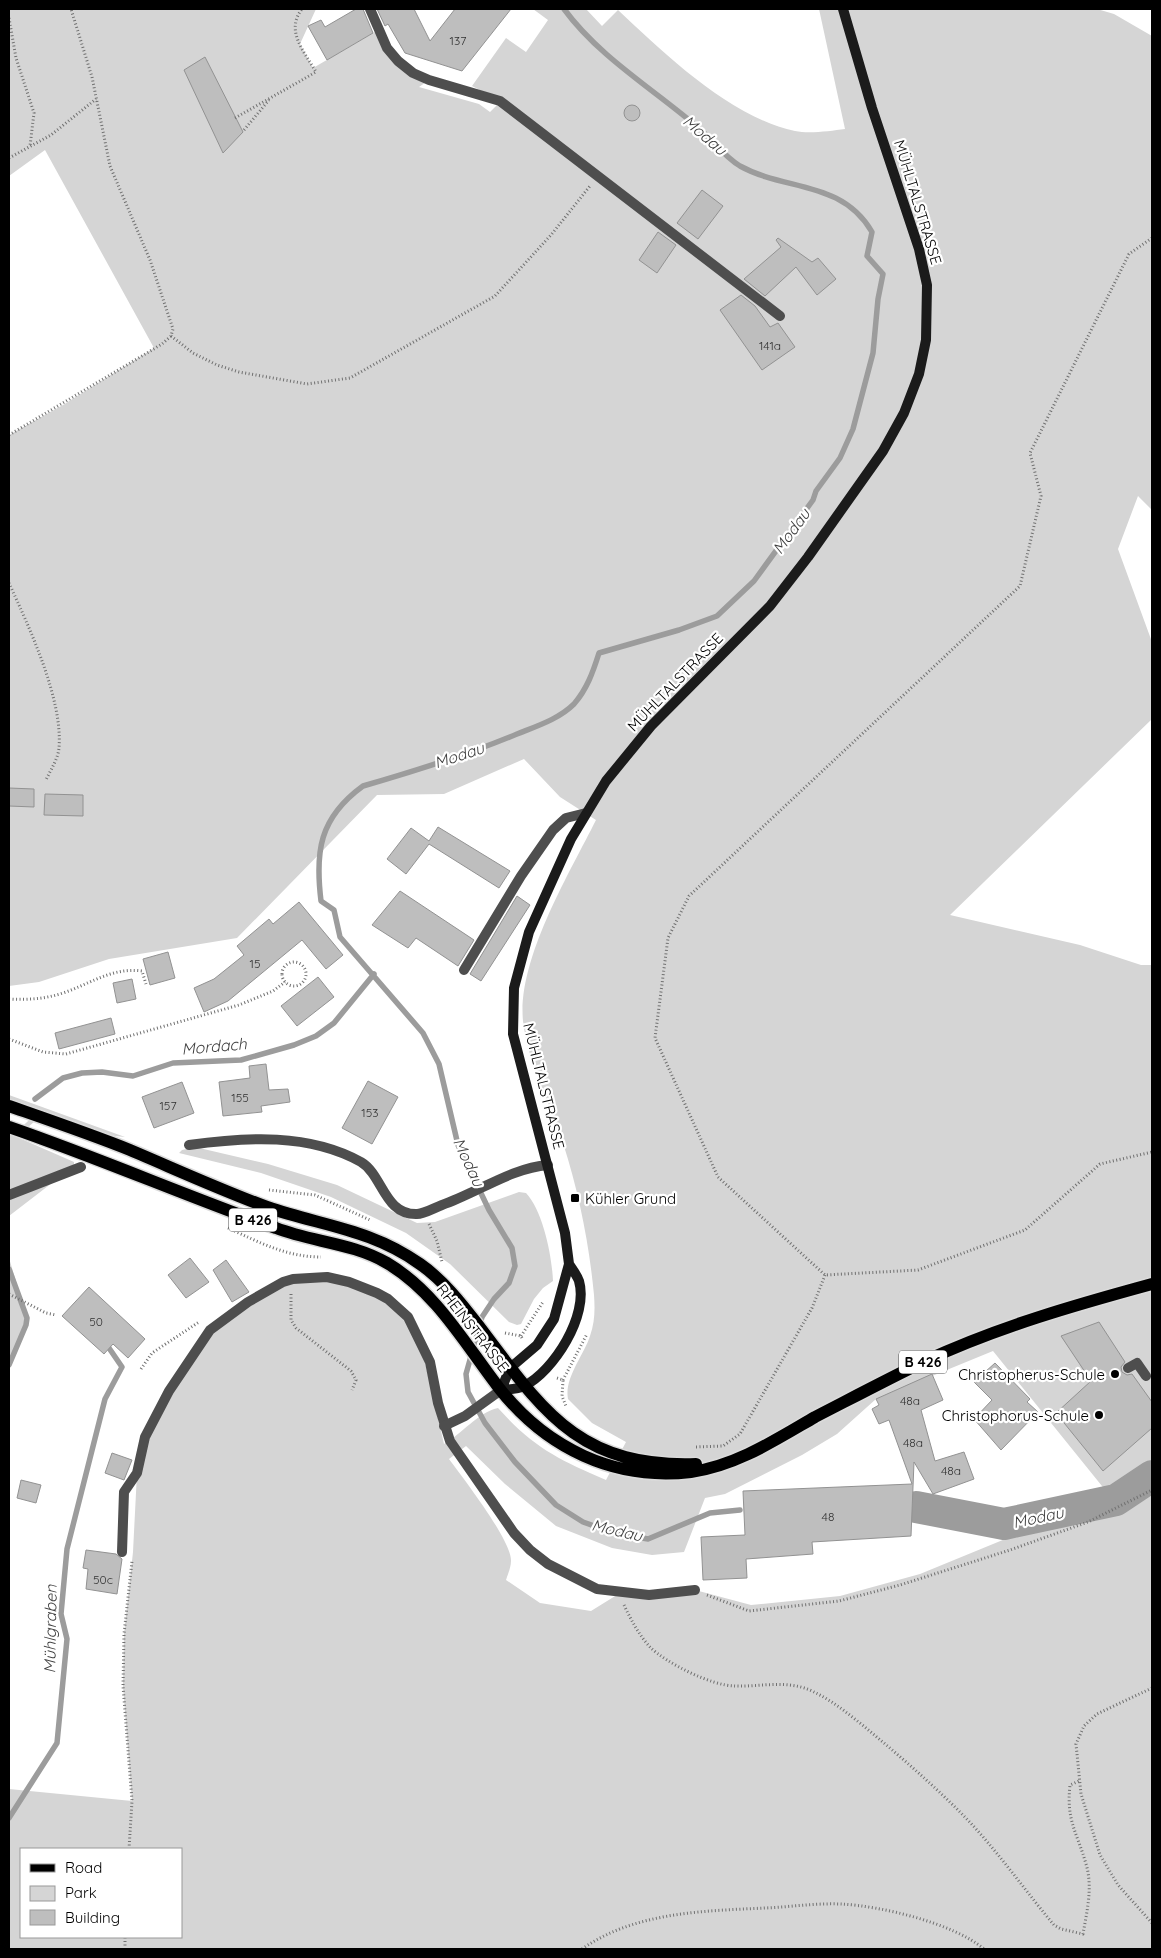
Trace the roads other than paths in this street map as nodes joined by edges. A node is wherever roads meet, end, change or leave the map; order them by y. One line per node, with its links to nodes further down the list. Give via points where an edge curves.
1 (370, 9): 3 (street, via 387,48 398,62 429,80 500,101)
2 (843, 9): 4 (street, MÜHLTALSTRASSE, via 919,249 927,285 926,340 919,374 904,414 883,452 808,557 770,606 652,726 606,780)
3 (780, 316)
4 (586, 813): 5 (street, via 566,818 553,830); 9 (street, MÜHLTALSTRASSE, via 529,932 514,988 514,1034)
5 (464, 970)
6 (9, 1106): 14 (main road, RHEINSTRASSE / B 426, via 267,1207 379,1240 429,1271 470,1315)
7 (9, 1127): 18 (main road, RHEINSTRASSE / B 426, via 279,1230 372,1256 388,1264 422,1290)
8 (189, 1145): 9 (street, via 256,1138 317,1147 363,1164 394,1206 407,1213 422,1213 530,1166)
9 (548, 1165): 12 (street, MÜHLTALSTRASSE, via 565,1233)
10 (81, 1167): 11 (street)
11 (9, 1195)
12 (569, 1264): 14 (street, MÜHLTALSTRASSE, via 554,1319 538,1345); 17 (street, via 578,1280 580,1294 574,1326 554,1360)
13 (1152, 1284): 20 (main road, B 426, via 1019,1322 974,1340 866,1390 754,1452)
14 (510, 1368): 17 (main road, B 426); 18 (street, MÜHLTALSTRASSE)
15 (1128, 1368): 16 (street, via 1137,1363)
16 (1146, 1376)
17 (524, 1386): 18 (street); 20 (main road, B 426, via 566,1429 608,1451 672,1464)
18 (501, 1390): 19 (street, RHEINSTRASSE, via 465,1416); 20 (main road, B 426, via 523,1414 558,1443 607,1466 641,1473 670,1473 713,1468)
19 (444, 1426): 21 (street, via 430,1362 408,1317 388,1299 340,1279 293,1279 211,1325 169,1391 145,1436 137,1474 124,1492); 22 (street, via 456,1449 514,1533 548,1564 596,1589 649,1595)
20 (731, 1460)
21 (122, 1552)
22 (695, 1590)

